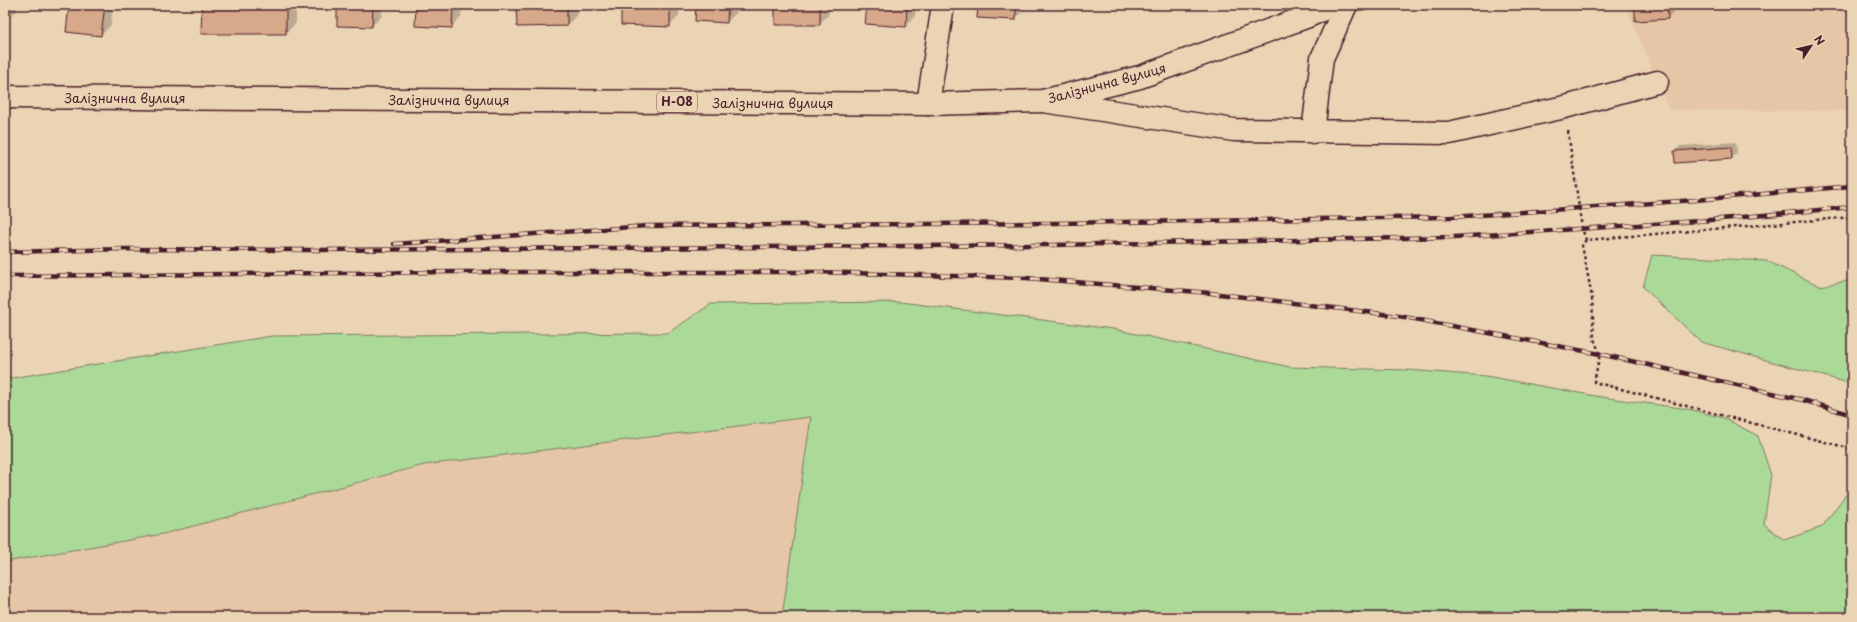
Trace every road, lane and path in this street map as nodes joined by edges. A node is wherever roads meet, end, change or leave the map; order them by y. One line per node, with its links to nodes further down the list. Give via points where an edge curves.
1 (942, 5): 7 (main road)
2 (1333, 5): 6 (main road, Залізнична вулиця / Н-08, via 1140,77)
3 (1346, 5): 9 (main road, via 1322,58)
4 (1658, 82): 8 (main road)
5 (5, 97): 7 (main road, Залізнична вулиця / Н-08)
6 (1043, 101): 7 (main road, Залізнична вулиця / Н-08); 9 (main road, via 1234,130)
7 (928, 104)
8 (1565, 107): 9 (main road, via 1449,133); 11 (path, via 1582,228)
9 (1313, 132)
10 (1852, 217): 11 (path)
11 (1586, 240): 12 (path, via 1582,245 1592,297 1594,339 1600,354 1594,382)
12 (1852, 449)

